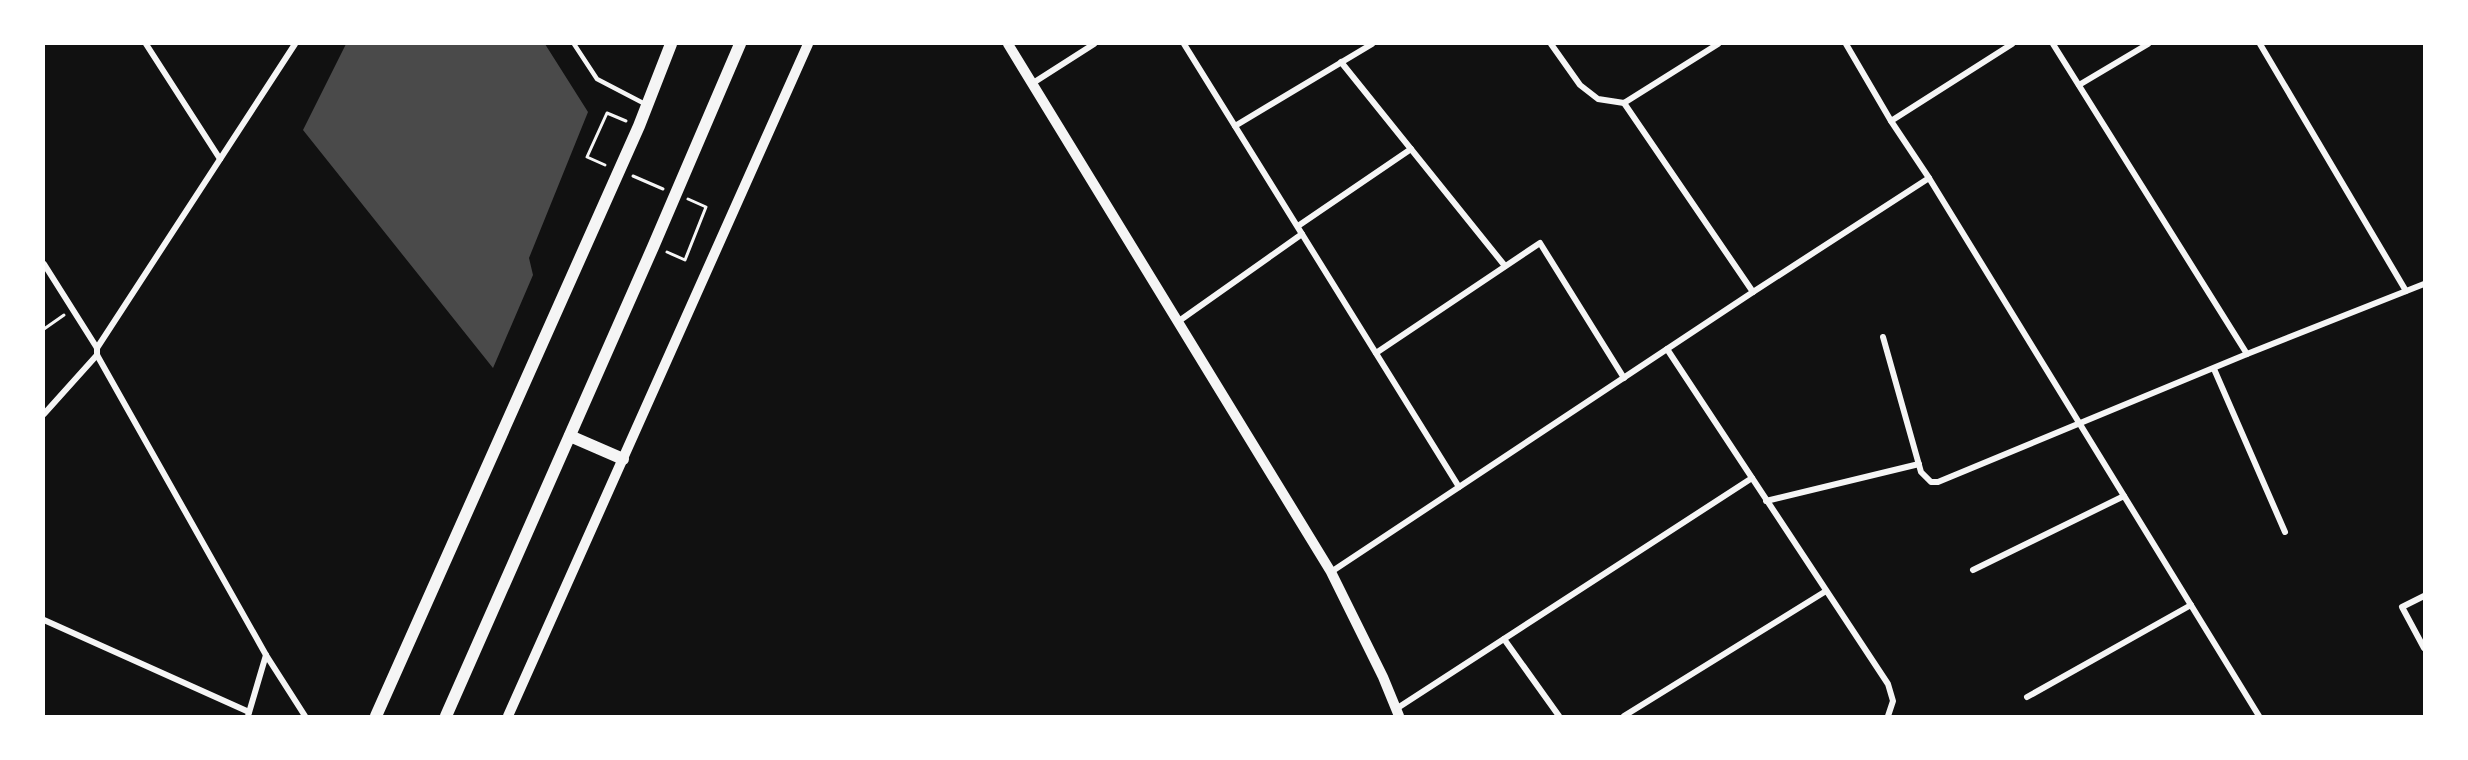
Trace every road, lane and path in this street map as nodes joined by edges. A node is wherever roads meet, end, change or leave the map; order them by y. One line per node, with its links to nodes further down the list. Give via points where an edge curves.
1 (146, 44): 27 (street)
2 (295, 44): 27 (street)
3 (574, 44): 22 (lane, via 597,79)
4 (671, 44): 22 (main road)
5 (740, 44): 35 (main road)
6 (808, 44): 54 (street)
7 (1008, 44): 19 (street)
8 (1094, 44): 19 (street)
9 (1184, 44): 25 (street)
10 (1372, 44): 18 (street)
11 (1551, 44): 21 (street, via 1580,85 1599,99)
12 (1718, 44): 21 (street)
13 (1846, 44): 23 (street)
14 (2012, 44): 23 (street)
15 (2054, 44): 20 (street)
16 (2148, 44): 20 (street)
17 (2260, 44): 39 (street)
18 (1341, 62): 25 (street); 26 (street)
19 (1033, 83): 42 (street)
20 (2079, 85): 48 (street)
21 (1624, 103): 40 (street)
22 (648, 106): 24 (main road)
23 (1891, 121): 30 (street)
24 (639, 126): 28 (path, via 607,112 587,157); 74 (main road)
25 (1235, 126): 33 (street)
26 (1410, 149): 33 (street); 37 (street)
27 (220, 159): 46 (street)
28 (608, 166)
29 (630, 175): 31 (path)
30 (1929, 178): 40 (street); 52 (street)
31 (673, 193)
32 (684, 198): 35 (path, via 706,207 685,260)
33 (1298, 226): 34 (street)
34 (1302, 234): 42 (street); 47 (street)
35 (653, 247): 53 (main road)
36 (44, 264): 41 (street)
37 (1505, 266): 47 (street); 50 (street, via 1540,243)
38 (2424, 284): 39 (street)
39 (2406, 291): 48 (street)
40 (1753, 292): 45 (street)
41 (73, 309): 43 (path); 46 (street)
42 (1179, 321): 62 (street)
43 (44, 329)
44 (1883, 337): 55 (street)
45 (1666, 349): 50 (street); 56 (street)
46 (97, 351): 51 (street); 69 (street)
47 (1376, 353): 57 (street)
48 (2247, 354): 49 (street)
49 (2214, 369): 52 (street); 60 (street)
50 (1624, 378): 57 (street)
51 (44, 414)
52 (2081, 424): 55 (street, via 1938,482 1925,478); 58 (street)
53 (570, 436): 54 (main road); 75 (main road)
54 (623, 459): 76 (street)
55 (1919, 464): 59 (street)
56 (1752, 478): 59 (street); 67 (street)
57 (1459, 487): 62 (street)
58 (2124, 496): 61 (street); 65 (street)
59 (1766, 501): 63 (street)
60 (2285, 532)
61 (1973, 570)
62 (1331, 572): 71 (street, via 1383,676)
63 (1826, 591): 78 (street); 79 (street, via 1888,684 1893,702)
64 (2424, 596): 68 (street, via 2402,607)
65 (2191, 605): 70 (street); 80 (street)
66 (44, 620): 72 (street)
67 (1504, 639): 71 (street); 77 (street)
68 (2424, 648)
69 (266, 655): 72 (street); 73 (street)
70 (2027, 697)
71 (1397, 713)
72 (249, 714)
73 (305, 717)
74 (376, 717)
75 (446, 717)
76 (508, 717)
77 (1559, 717)
78 (1624, 717)
79 (1888, 717)
80 (2259, 717)

